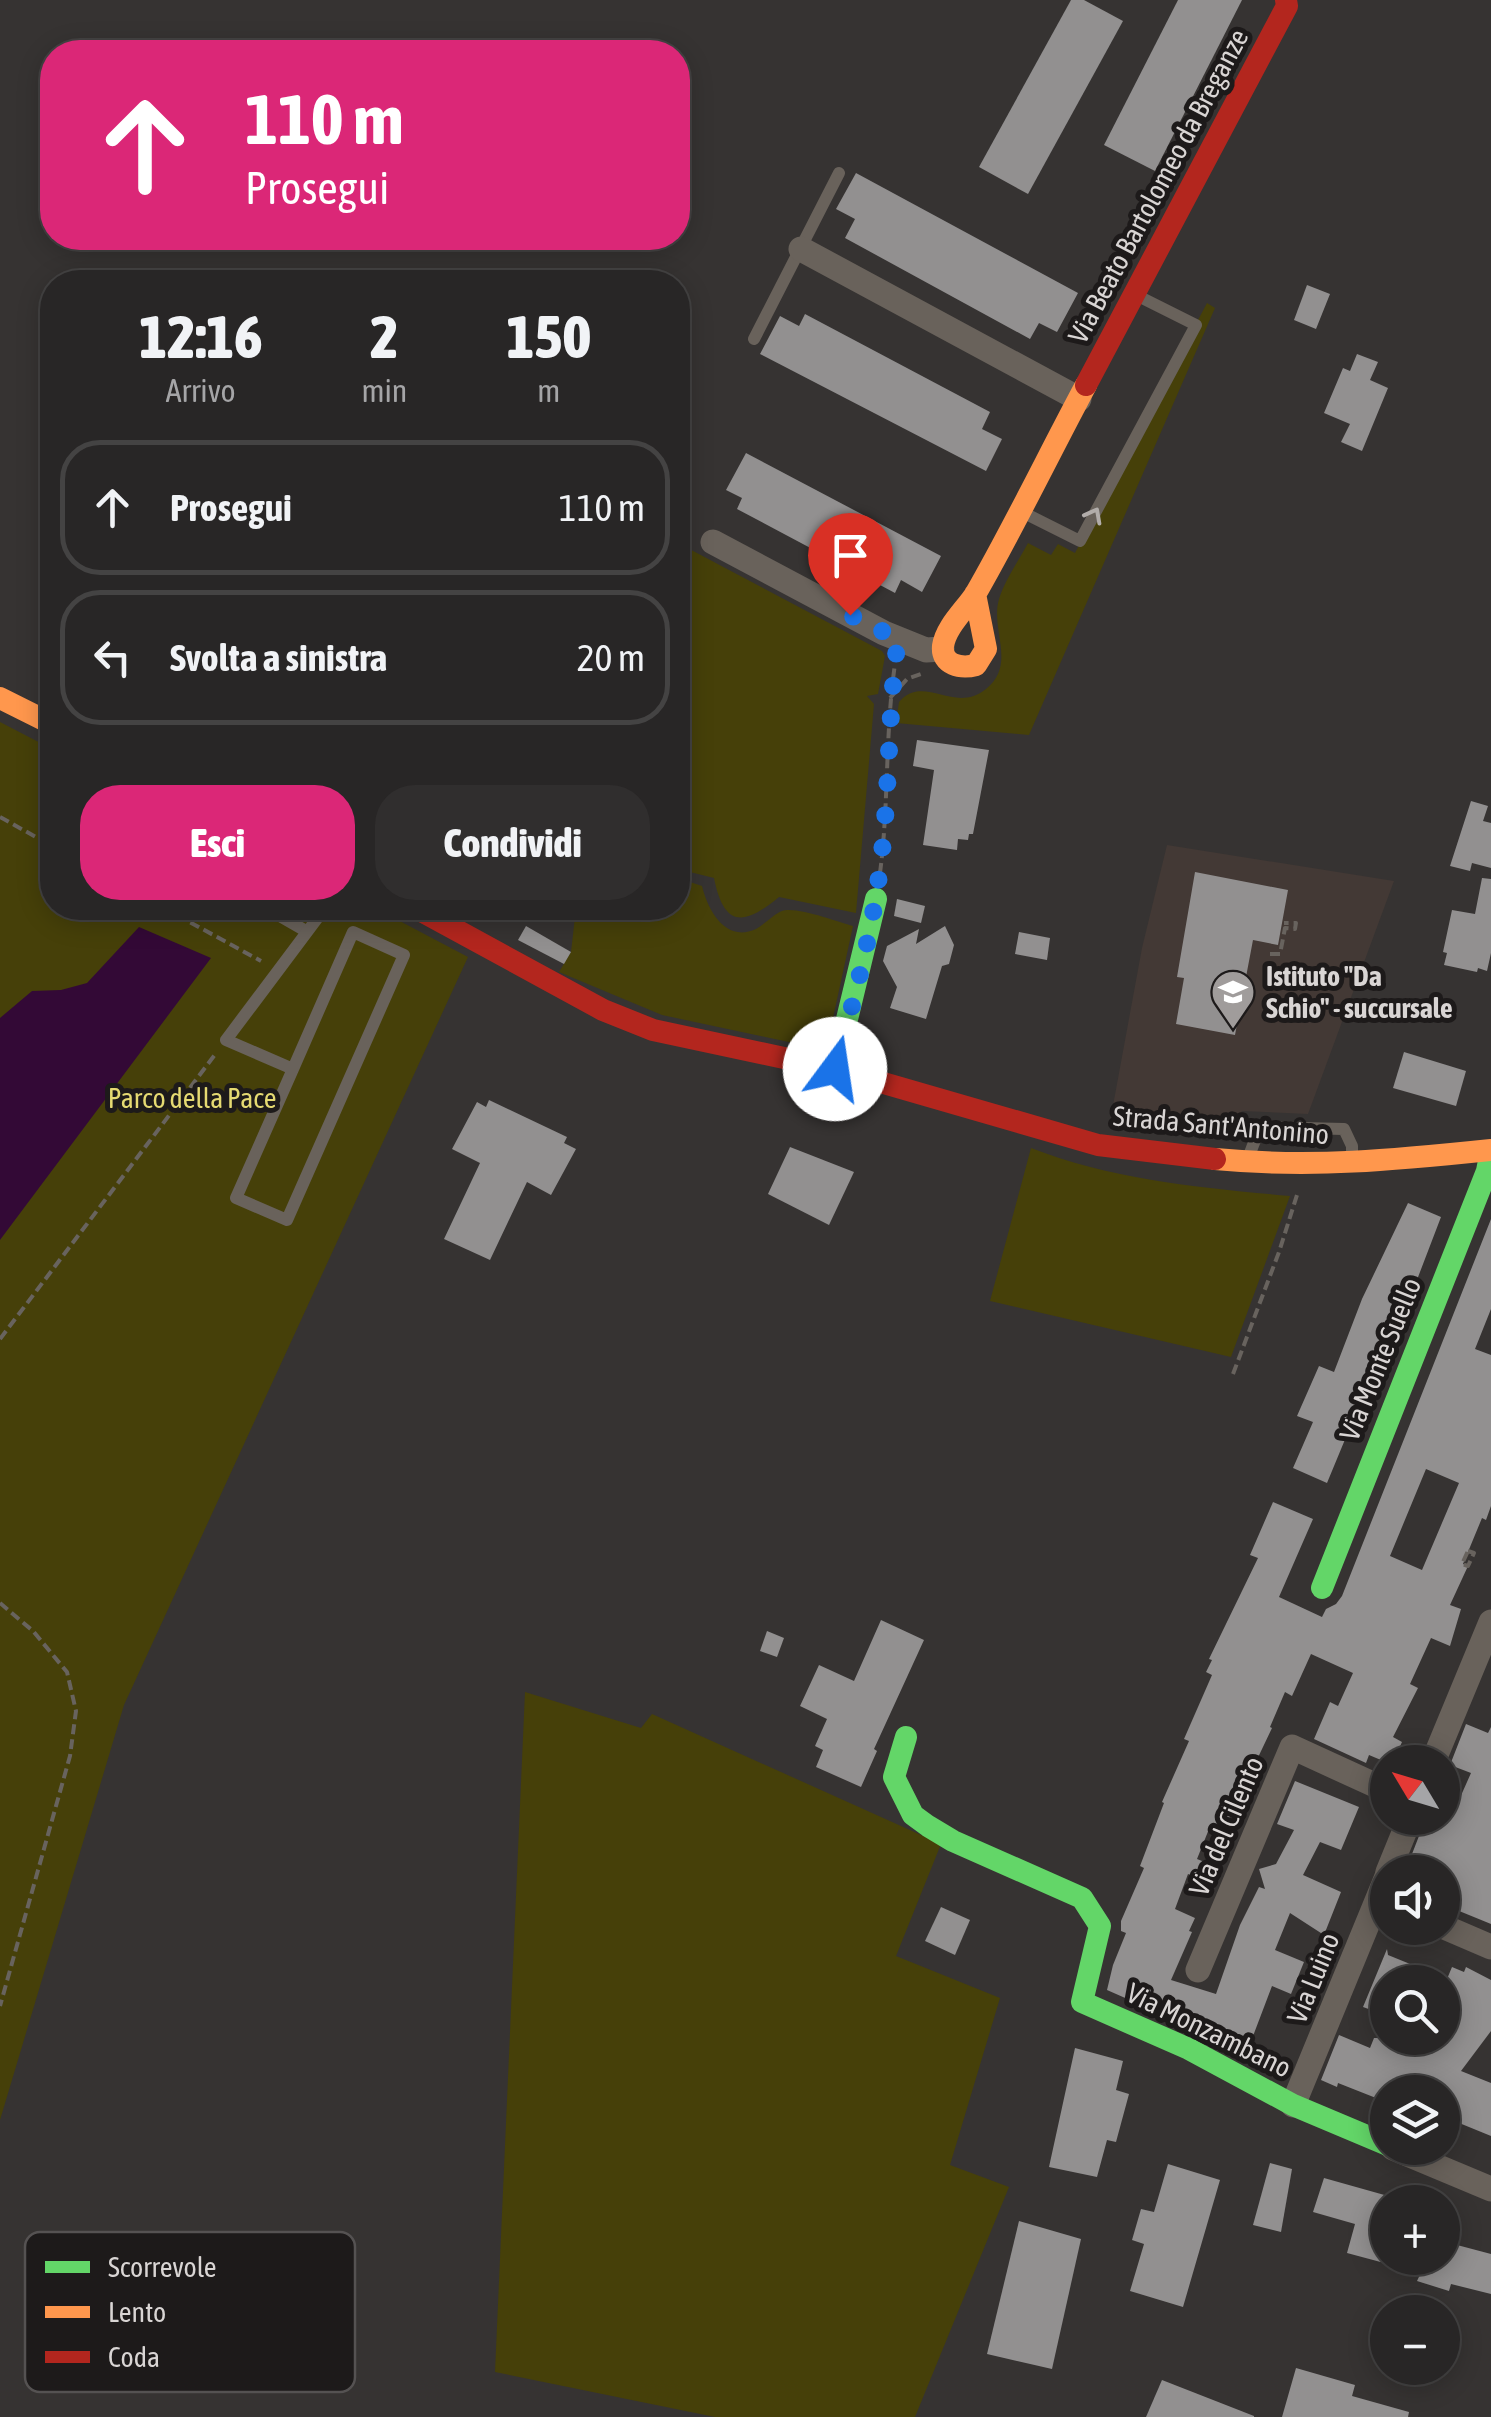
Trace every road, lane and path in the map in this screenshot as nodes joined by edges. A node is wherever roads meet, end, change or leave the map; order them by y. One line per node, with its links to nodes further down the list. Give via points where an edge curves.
1 (1286, 0): 4 (street, Via Beato Bartolomeo da Breganze)
2 (838, 173): 3 (lane)
3 (802, 249): 5 (lane); 6 (street)
4 (1136, 295): 6 (street, Via Beato Bartolomeo da Breganze); 7 (lane, one-way to 4, via 1080,542 1196,325)
5 (754, 339)
6 (1080, 399): 7 (street, Via Beato Bartolomeo da Breganze)
7 (1020, 510): 9 (street, Via Beato Bartolomeo da Breganze)
8 (714, 542): 10 (street)
9 (975, 594): 11 (street, Via Beato Bartolomeo da Breganze); 11 (street, via 985,654 978,664 956,667)
10 (898, 639): 11 (street); 16 (path)
11 (942, 649)
12 (0, 698): 13 (street)
13 (40, 718)
14 (0, 817): 15 (path)
15 (40, 839)
16 (876, 899): 26 (street)
17 (186, 920): 24 (path)
18 (286, 920): 22 (lane)
19 (315, 920): 22 (lane)
20 (438, 920): 26 (street, Strada Sant'Antonino, via 652,1030)
21 (1284, 923): 23 (path, via 1296,923 1295,929 1285,928 1280,954)
22 (306, 932): 25 (lane)
23 (1270, 954)
24 (262, 962)
25 (226, 1040): 27 (lane); 32 (path)
26 (835, 1069): 29 (street, Strada Sant'Antonino, via 1098,1145)
27 (293, 1070): 27 (lane, via 236,1198 287,1220 404,955 353,932)
28 (1491, 1150): 30 (street, Strada Sant'Antonino); 34 (street, Via Monte Suello)
29 (1247, 1162): 30 (street, Strada Sant'Antonino); 30 (lane, via 1260,1127 1344,1129)
30 (1352, 1164)
31 (1297, 1196): 33 (path)
32 (0, 1339)
33 (1233, 1374)
34 (1322, 1588)
35 (0, 1604): 46 (path, via 67,1672 76,1711 70,1756)
36 (1491, 1622): 37 (street)
37 (1466, 1682): 38 (street); 40 (street)
38 (1491, 1694)
39 (906, 1737): 47 (street, Via Monzambano, via 894,1777 913,1815 953,1842 1082,1898 1100,1926 1082,2002 1189,2048)
40 (1440, 1745)
41 (1370, 1783): 45 (street, Via del Cilento, via 1292,1747)
42 (1370, 1923): 47 (street, Via Luino)
43 (1460, 1934): 44 (street)
44 (1491, 1948)
45 (1198, 1970)
46 (0, 2006)
47 (1293, 2105): 48 (street, Via Monzambano)
48 (1370, 2138)
49 (1435, 2165): 50 (street, Via Monzambano)
50 (1491, 2189)

